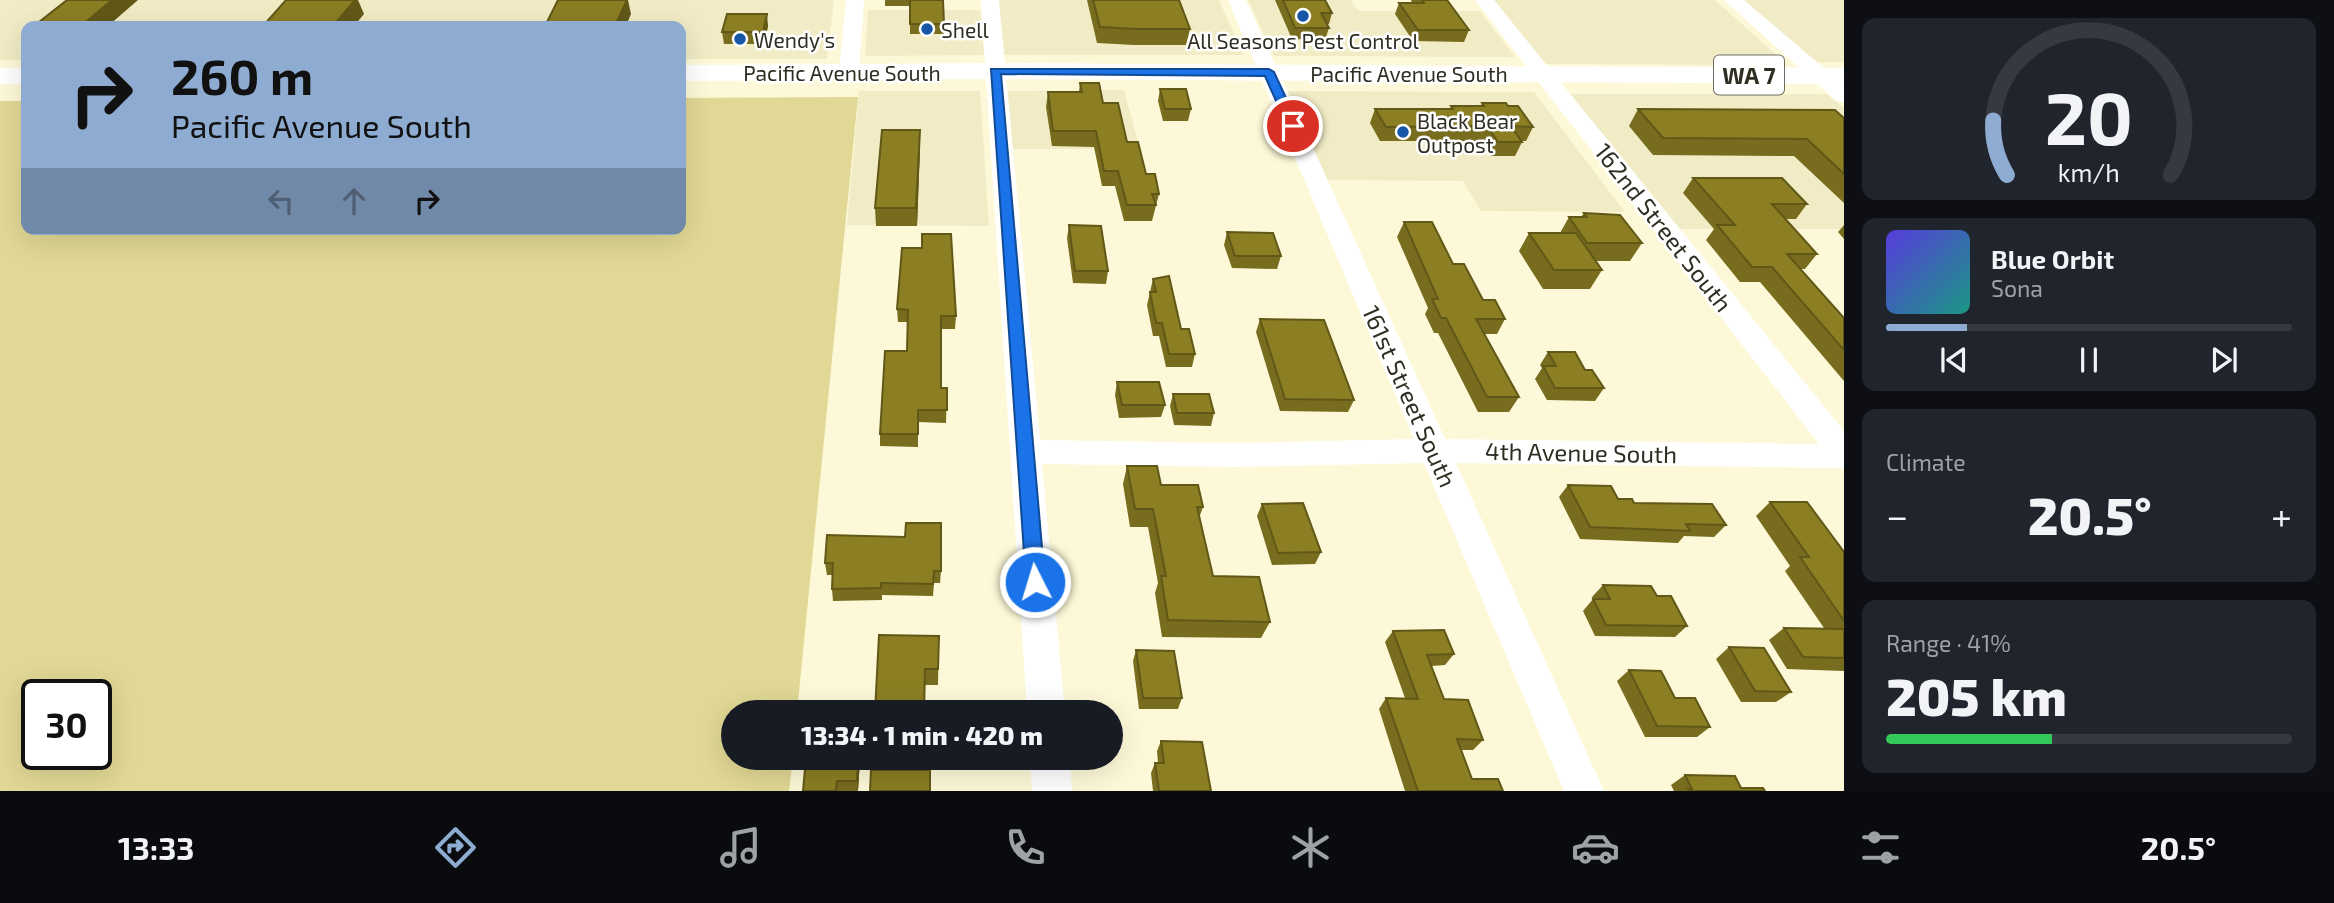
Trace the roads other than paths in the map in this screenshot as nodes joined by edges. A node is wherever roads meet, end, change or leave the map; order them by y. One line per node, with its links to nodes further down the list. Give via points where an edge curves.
1 (855, 0): 7 (street)
2 (990, 0): 6 (street)
3 (1237, 0): 8 (street, 161st Street South)
4 (1484, 0): 10 (street, 162nd Street South)
5 (1733, 0): 13 (street)
6 (995, 71): 7 (main road, Pacific Avenue South / WA 7); 8 (main road, Pacific Avenue South / WA 7); 16 (street)
7 (849, 72): 9 (main road, Pacific Avenue South / WA 7)
8 (1269, 72): 10 (main road, Pacific Avenue South / WA 7); 15 (street, 161st Street South)
9 (686, 73)
10 (1543, 74): 13 (main road, Pacific Avenue South / WA 7); 17 (street, 162nd Street South)
11 (0, 76): 12 (main road)
12 (21, 76)
13 (1832, 76): 14 (street)
14 (1844, 96)
15 (1434, 451): 16 (street, 4th Avenue South, via 1233,455); 17 (street, 4th Avenue South); 21 (street, 161st Street South)
16 (1025, 452): 18 (street)
17 (1844, 455)
18 (1045, 700)
19 (1050, 770): 20 (street)
20 (1052, 791)
21 (1584, 791)

